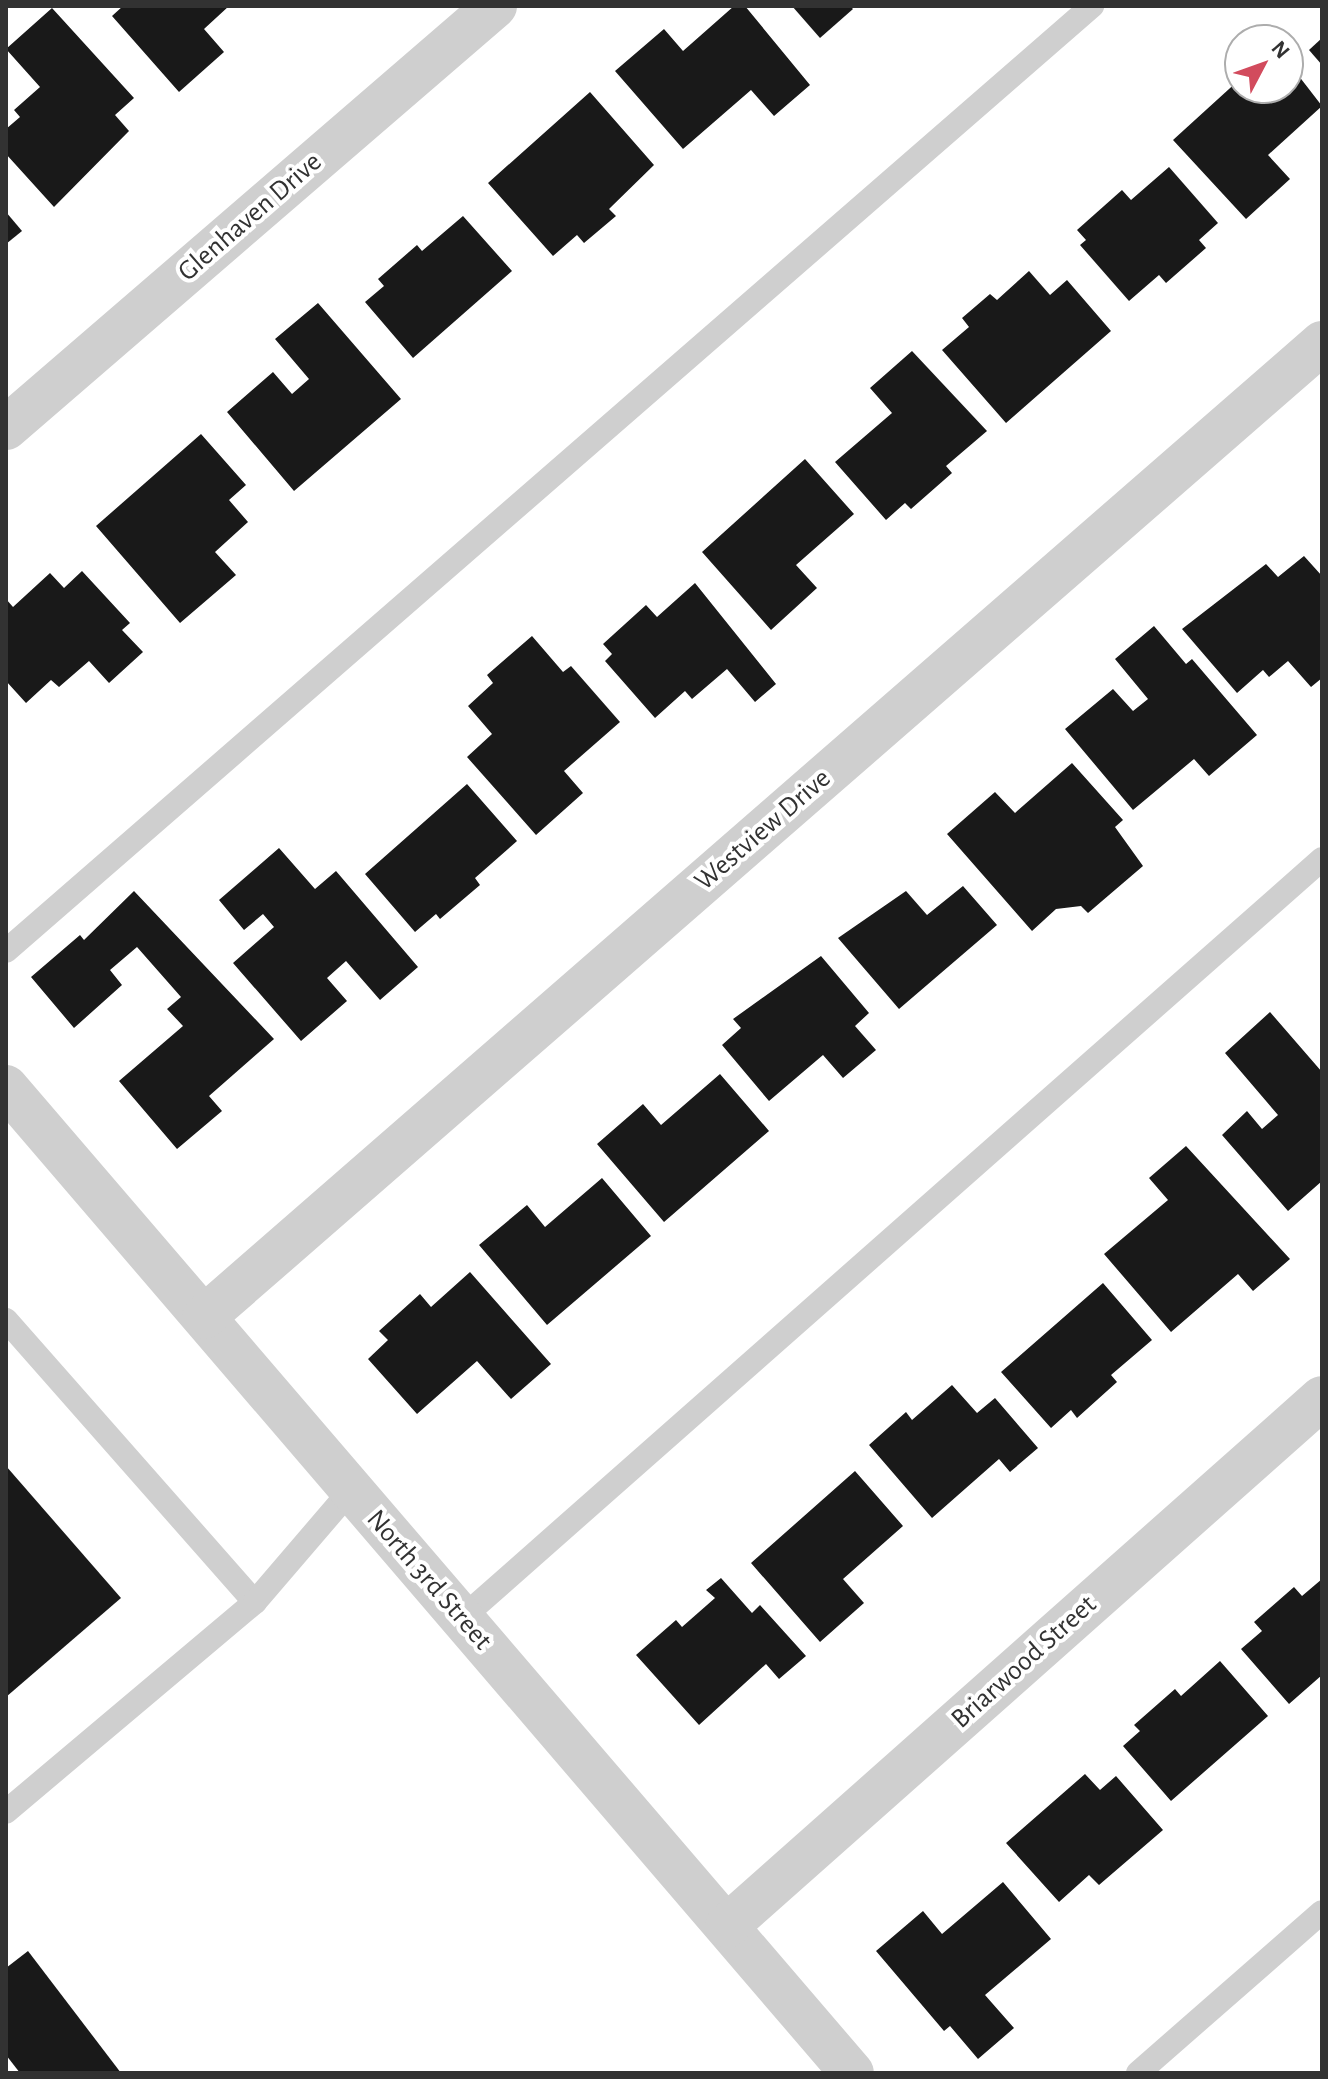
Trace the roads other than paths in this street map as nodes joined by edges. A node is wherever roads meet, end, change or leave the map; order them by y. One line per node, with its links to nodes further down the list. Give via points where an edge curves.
1 (495, 6): 4 (street, Glenhaven Drive)
2 (1092, 6): 6 (lane)
3 (1322, 343): 8 (street, Westview Drive)
4 (6, 428)
5 (1322, 859): 13 (lane)
6 (6, 951)
7 (6, 1087): 8 (street, North 3rd Street)
8 (204, 1317): 11 (street, North 3rd Street)
9 (6, 1320): 12 (lane)
10 (1322, 1398): 16 (street, Briarwood Street)
11 (351, 1490): 12 (lane); 13 (street, North 3rd Street)
12 (255, 1602): 14 (lane)
13 (462, 1618): 16 (street, North 3rd Street)
14 (6, 1812)
15 (1322, 1912): 18 (lane)
16 (727, 1926): 17 (street, North 3rd Street)
17 (852, 2073)
18 (1138, 2073)

